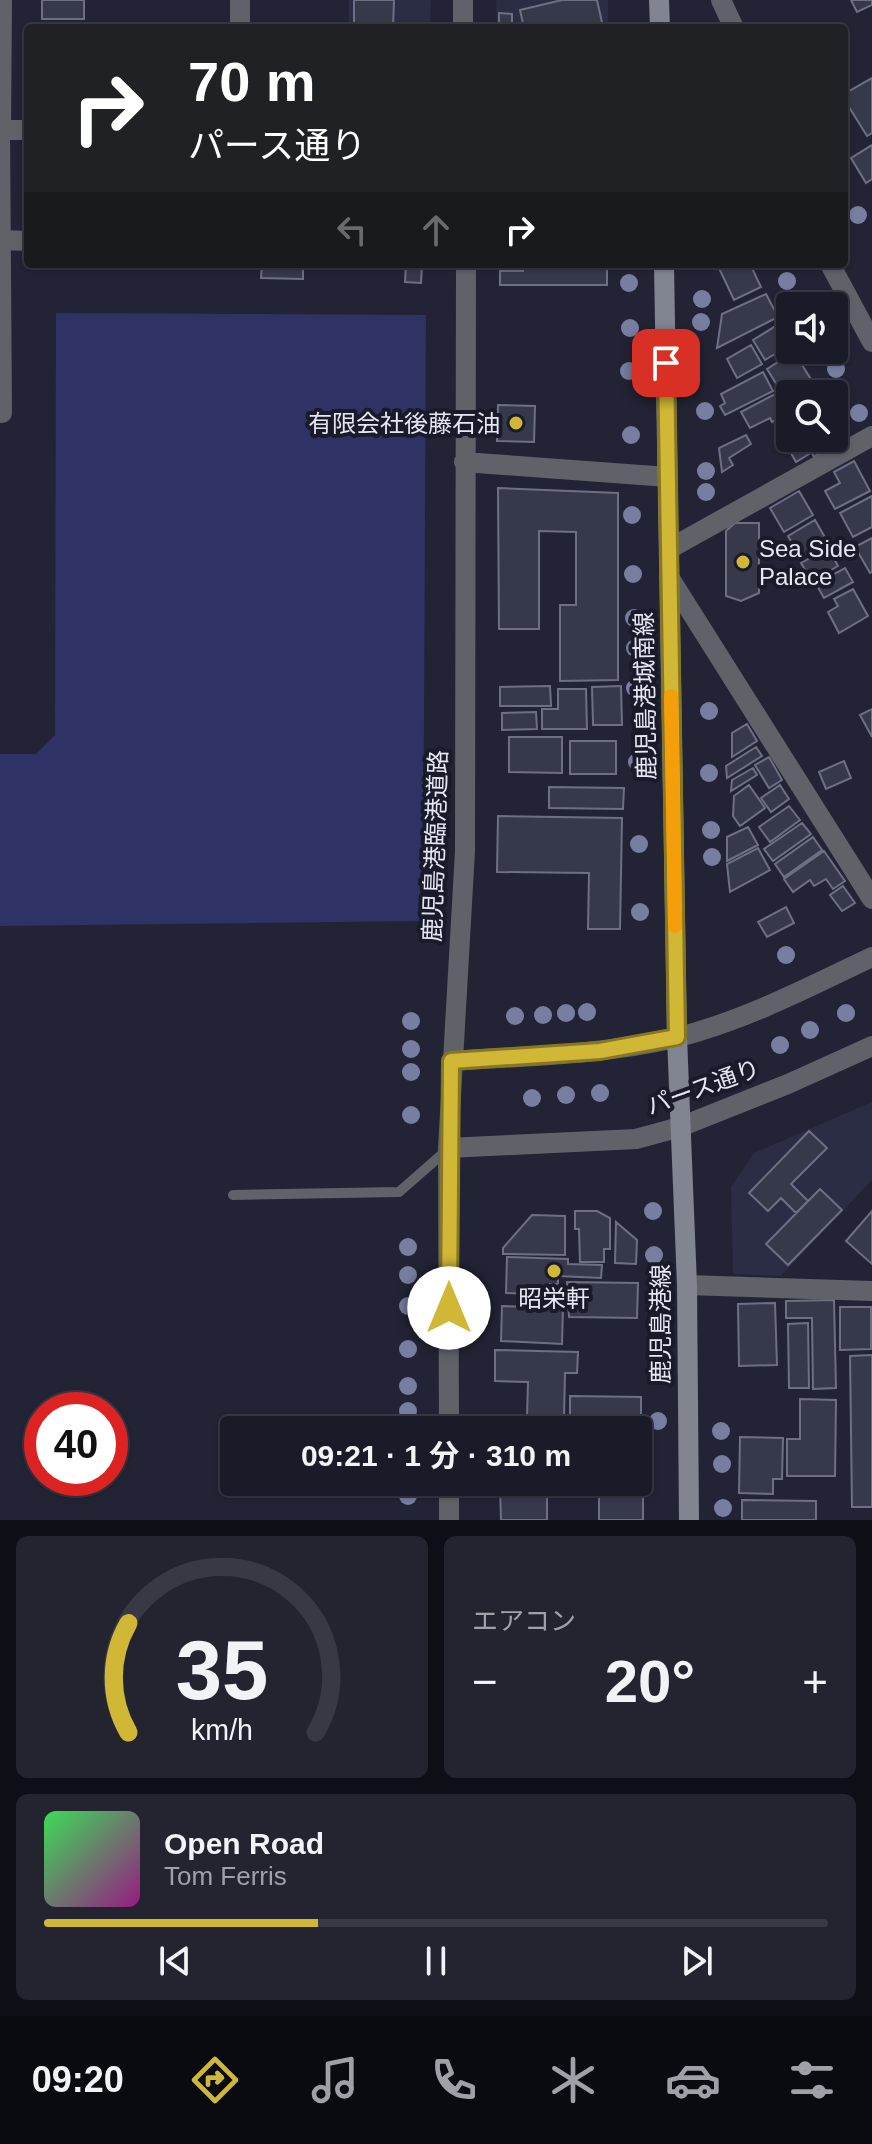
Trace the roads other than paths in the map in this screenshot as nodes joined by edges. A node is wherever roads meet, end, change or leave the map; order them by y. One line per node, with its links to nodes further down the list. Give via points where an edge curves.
1 (2, 0): 10 (street)
2 (240, 0): 6 (street)
3 (463, 0): 7 (street)
4 (659, 0): 8 (main road)
5 (721, 0): 9 (street)
6 (240, 24)
7 (463, 24)
8 (660, 24)
9 (732, 24)
10 (0, 130): 11 (street); 12 (street)
11 (24, 130)
12 (2, 240): 13 (street); 18 (street)
13 (24, 241)
14 (466, 268): 20 (street, 鹿児島港臨港道路)
15 (664, 268): 21 (main road, 鹿児島港城南線)
16 (832, 268): 17 (street)
17 (872, 342)
18 (0, 413)
19 (872, 436): 22 (street)
20 (464, 462): 21 (street); 28 (street, 鹿児島港臨港道路, via 465,851)
21 (668, 477): 22 (main road, 鹿児島港城南線)
22 (669, 549): 23 (main road, 鹿児島港城南線)
23 (669, 577): 24 (street); 26 (main road, 鹿児島港城南線)
24 (872, 899)
25 (872, 957): 26 (street, via 774,1004)
26 (677, 1037): 28 (street, via 600,1051); 29 (main road, 鹿児島港城南線)
27 (872, 1046): 29 (street, パース通り)
28 (451, 1061): 30 (street, 鹿児島港臨港道路)
29 (680, 1127): 30 (street, パース通り, via 636,1139); 32 (main road, 鹿児島港線)
30 (448, 1148): 31 (lane, via 399,1192); 34 (street, 鹿児島港臨港道路)
31 (233, 1195)
32 (687, 1285): 33 (street); 37 (main road, 鹿児島港線)
33 (872, 1291)
34 (449, 1416)
35 (449, 1496): 36 (street)
36 (449, 1520)
37 (689, 1520)

